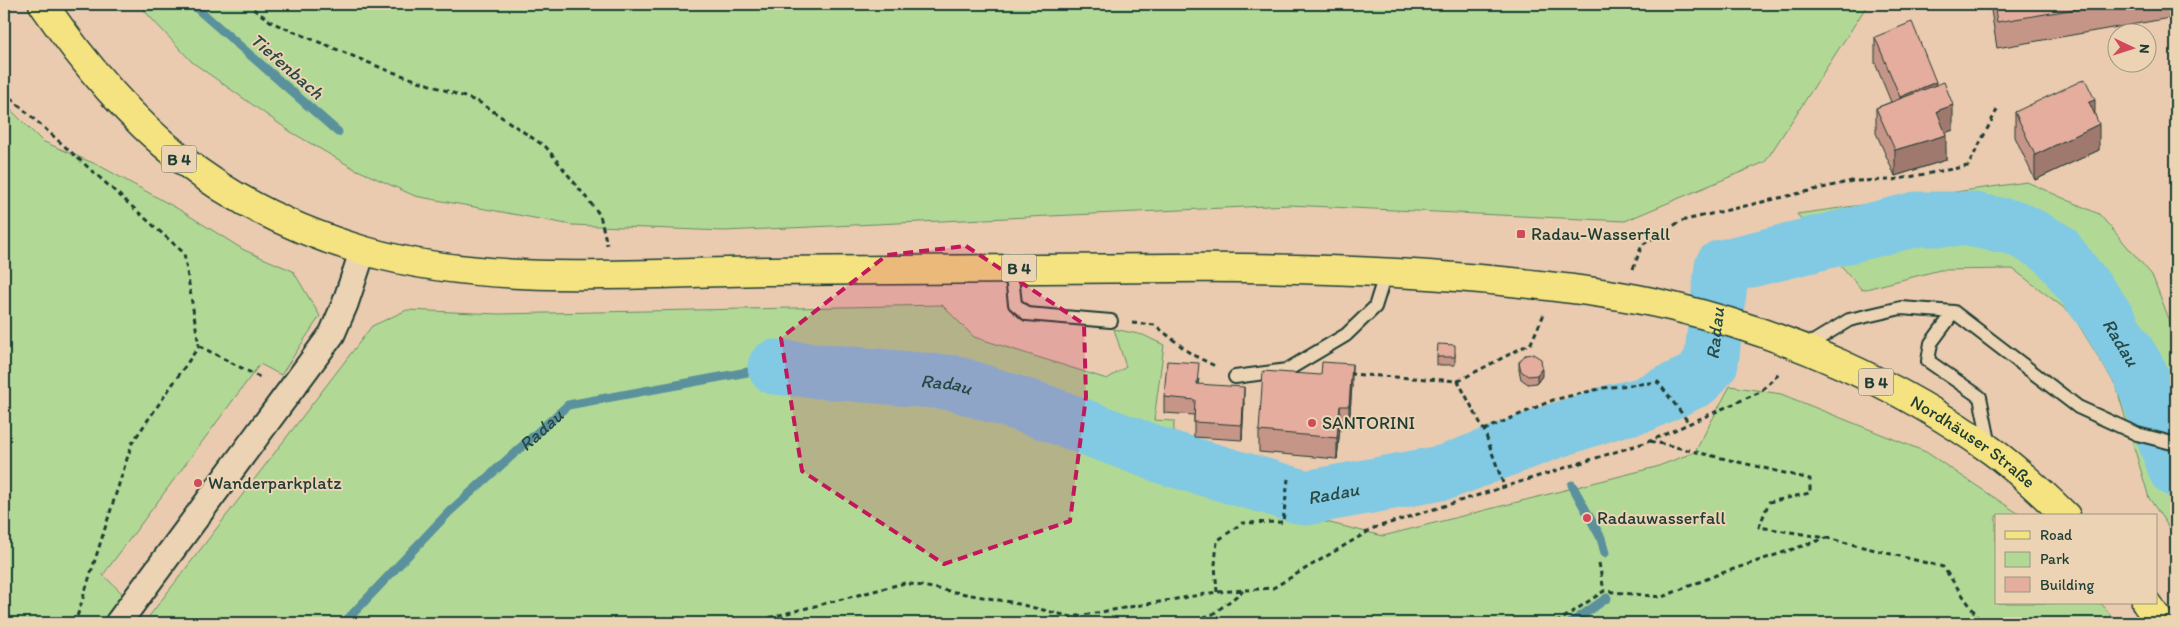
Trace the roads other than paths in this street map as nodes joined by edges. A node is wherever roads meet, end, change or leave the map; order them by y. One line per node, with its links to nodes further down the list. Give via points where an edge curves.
1 (43, 4): 2 (main road, B 4, via 83,59 128,112 192,170 283,220)
2 (363, 250): 3 (main road, B 4, via 410,262 472,271 535,274); 13 (street, via 332,334)
3 (1011, 268): 4 (main road, B 4); 6 (lane, via 1015,304 1027,314)
4 (1386, 272): 7 (main road, Nordhäuser Straße / B 4, via 1623,296 1674,307); 8 (lane, via 1374,307 1346,334 1288,370)
5 (1954, 312): 7 (lane, via 1901,308 1849,320); 9 (lane, via 2078,407 2137,434); 10 (lane, via 1931,343 1928,361 1980,397)
6 (1111, 321)
7 (1803, 348): 10 (main road, Nordhäuser Straße / B 4, via 1896,392)
8 (1235, 377)
9 (2176, 444)
10 (1991, 451): 11 (main road, Nordhäuser Straße / B 4)
11 (2064, 514)
12 (2147, 604): 14 (main road)
13 (118, 623)
14 (2161, 623)

